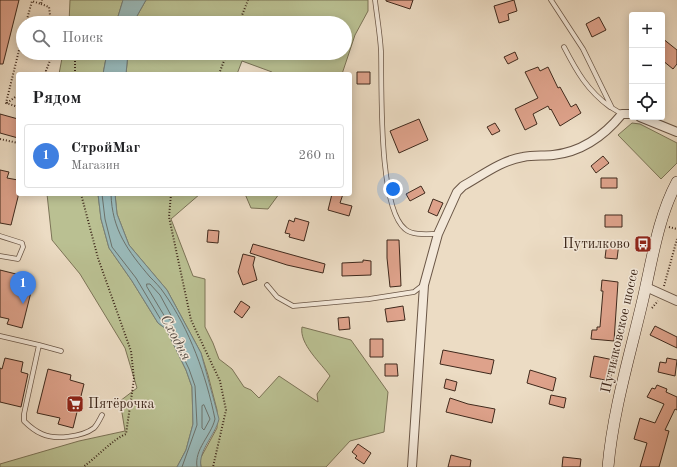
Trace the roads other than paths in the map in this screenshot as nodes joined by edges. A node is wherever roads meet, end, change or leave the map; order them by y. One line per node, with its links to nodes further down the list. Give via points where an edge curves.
1 (375, 0): 10 (lane, via 381,50 382,122 390,193 400,224 406,231)
2 (551, 0): 4 (lane, via 583,49)
3 (564, 46): 4 (lane, via 575,68 594,95)
4 (612, 108): 5 (lane)
5 (622, 114): 6 (street); 10 (street, via 607,131 591,143 567,153 522,156 463,186 454,197)
6 (629, 114)
7 (647, 120): 8 (street)
8 (677, 132)
9 (677, 182): 15 (main road, Путилковское шоссе, via 661,224)
10 (438, 234): 14 (street)
11 (0, 236): 12 (lane, via 18,241 23,247 18,259)
12 (0, 256)
13 (267, 285): 14 (lane, via 277,297 293,306 369,300 414,292)
14 (424, 285): 21 (street)
15 (646, 287): 16 (street); 22 (main road, Путилковское шоссе, via 620,397)
16 (677, 301)
17 (0, 336): 18 (lane)
18 (39, 345): 19 (lane); 20 (lane, via 24,421 42,434 60,436 85,433 94,428)
19 (61, 351)
20 (102, 415)
21 (412, 467)
22 (608, 467)

